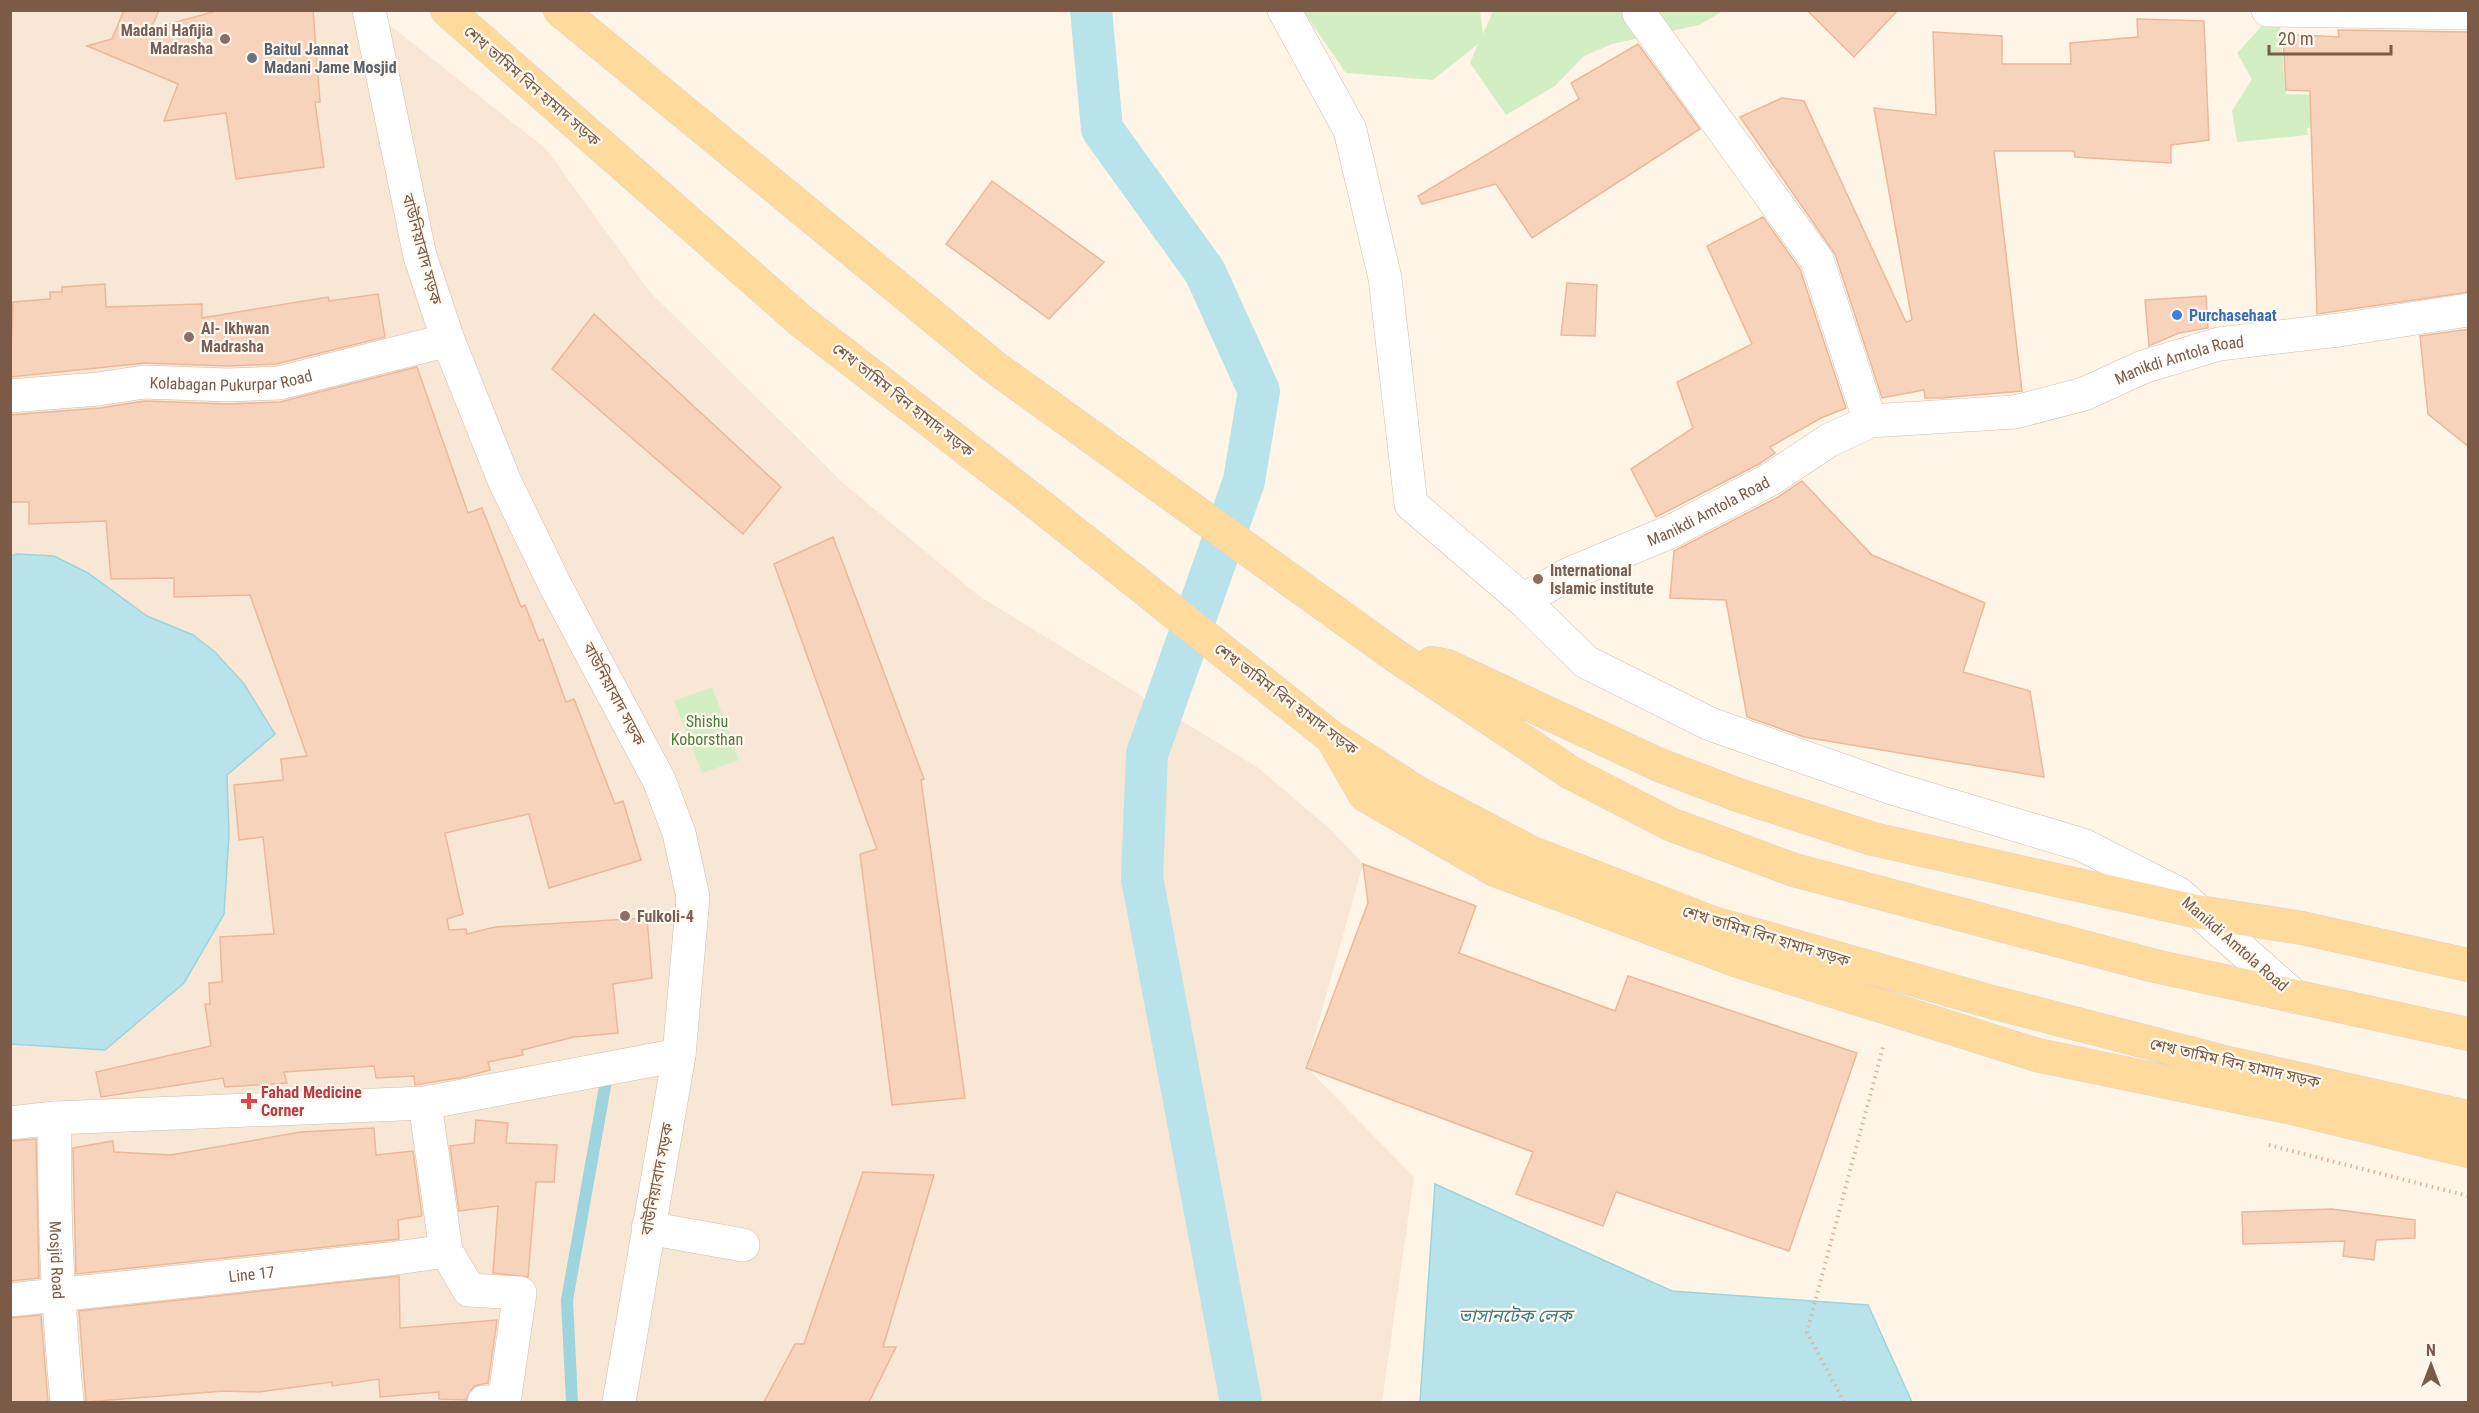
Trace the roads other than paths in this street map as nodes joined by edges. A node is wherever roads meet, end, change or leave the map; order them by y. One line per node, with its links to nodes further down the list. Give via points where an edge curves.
1 (369, 10): 9 (street, বাউনিয়াবাদ সড়ক, via 420,256)
2 (447, 10): 14 (main road, শেখ তামিম বিন হামাদ সড়ক, via 801,321)
3 (560, 10): 13 (main road, via 993,366)
4 (1284, 10): 12 (street, via 1350,130 1385,278 1411,504)
5 (2268, 10): 7 (street)
6 (1640, 13): 11 (street, via 1816,260)
7 (2469, 13)
8 (2469, 310): 11 (street, Manikdi Amtola Road, via 2218,344 2143,366 2084,394 2015,412)
9 (448, 340): 10 (street, Kolabagan Pukurpar Road, via 279,383 144,382); 19 (street, বাউনিয়াবাদ সড়ক, via 505,482 556,587 660,780 679,832 693,897)
10 (10, 396)
11 (1870, 421): 12 (street, Manikdi Amtola Road, via 1672,531 1569,574)
12 (1523, 600): 15 (street, Manikdi Amtola Road, via 1586,662 1710,724 1892,788 2083,845 2179,894)
13 (1393, 654): 15 (main road, via 1447,666 1657,764 1862,835); 17 (main road, via 1571,773 1671,824 1794,870 2144,963)
14 (1331, 737): 21 (main road, শেখ তামিম বিন হামাদ সড়ক, via 1418,793 1530,852 1713,923 2177,1050); 24 (main road, via 1365,795 1495,870 1741,962 2037,1055 2288,1107)
15 (2199, 912): 16 (main road, via 2302,928); 17 (street, Manikdi Amtola Road)
16 (2469, 965)
17 (2295, 997): 18 (main road)
18 (2469, 1034)
19 (679, 1055): 20 (street); 25 (street, বাউনিয়াবাদ সড়ক)
20 (425, 1103): 22 (street); 27 (street)
21 (2469, 1117)
22 (55, 1118): 23 (street); 28 (street, Mosjid Road)
23 (10, 1123)
24 (2469, 1151)
25 (648, 1228): 26 (street); 33 (street, বাউনিয়াবাদ সড়ক)
26 (743, 1245)
27 (446, 1251): 28 (street, Line 17); 32 (street, via 469,1290 520,1293)
28 (57, 1297): 29 (street, Line 17); 30 (street, Mosjid Road)
29 (10, 1300)
30 (67, 1402)
31 (484, 1402): 32 (street)
32 (504, 1402)
33 (619, 1402)

